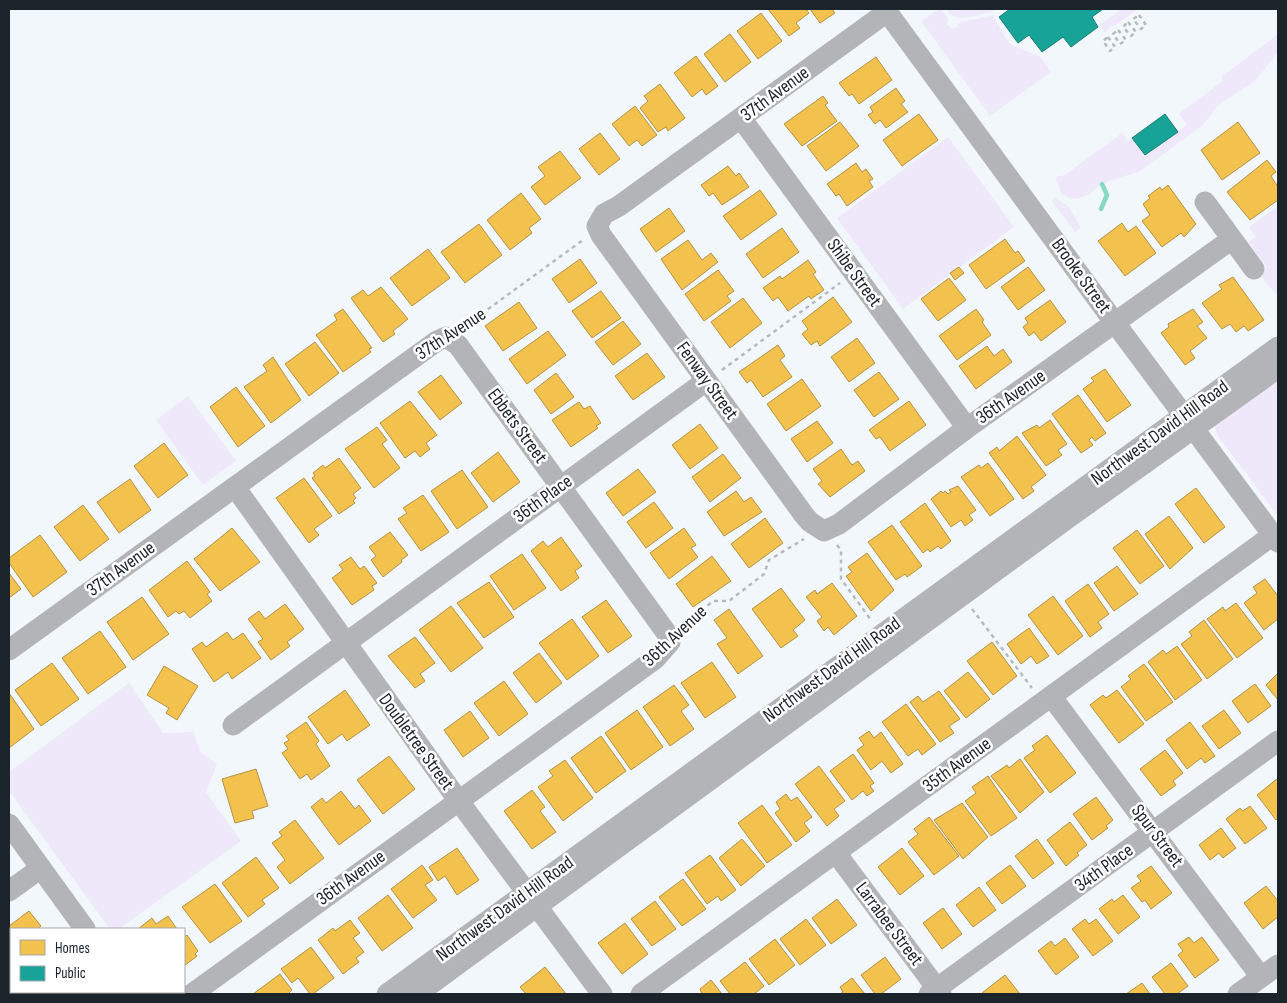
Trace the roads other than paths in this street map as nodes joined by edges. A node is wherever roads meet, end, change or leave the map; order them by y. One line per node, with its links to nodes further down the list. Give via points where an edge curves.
1 (886, 10): 2 (street, 37th Avenue); 7 (street, Brooke Street)
2 (741, 118): 4 (street, 37th Avenue, via 604,214); 13 (street, Shibe Street)
3 (1205, 202): 5 (street)
4 (597, 226): 11 (street, Fenway Street)
5 (1232, 238): 6 (street); 7 (street, 36th Avenue)
6 (1254, 269)
7 (1115, 323): 12 (street, Brooke Street); 13 (street, 36th Avenue)
8 (446, 337): 14 (street, 37th Avenue, via 436,341); 15 (street, Ebbets Street, via 458,345)
9 (1278, 347): 12 (street, Northwest David Hill Road)
10 (1278, 368): 12 (street, Northwest David Hill Road)
11 (706, 381): 15 (street, 36th Place); 16 (street, Fenway Street, via 804,515)
12 (1189, 422): 17 (street, Brooke Street); 30 (street, Northwest David Hill Road, via 962,596); 30 (street, Northwest David Hill Road, via 881,634)
13 (967, 428): 16 (street, 36th Avenue, via 839,524)
14 (235, 487): 19 (street, Doubletree Street); 20 (street, 37th Avenue)
15 (560, 487): 18 (street, Ebbets Street, via 665,630); 19 (street, 36th Place)
16 (824, 531)
17 (1276, 538): 21 (street, 35th Avenue)
18 (670, 642): 24 (street, 36th Avenue, via 655,659)
19 (346, 644): 22 (street, 36th Place); 24 (street, Doubletree Street)
20 (9, 650)
21 (1047, 699): 26 (street, Spur Street); 27 (street, 35th Avenue)
22 (233, 725)
23 (1278, 742): 26 (street, 34th Place)
24 (458, 800): 30 (street, Doubletree Street); 34 (street, 36th Avenue)
25 (9, 824): 28 (street)
26 (1154, 831): 32 (street, Spur Street); 33 (street, 34th Place)
27 (836, 853): 33 (street, Larrabee Street); 38 (street, 35th Avenue)
28 (41, 868): 29 (street); 31 (street)
29 (9, 891)
30 (532, 900): 35 (street, Northwest David Hill Road); 36 (street, Northwest David Hill Road); 37 (street, Doubletree Street)
31 (84, 928)
32 (1270, 971): 39 (street)
33 (936, 992)
34 (192, 994)
35 (388, 994)
36 (416, 994)
37 (602, 994)
38 (641, 994)
39 (1238, 994)

